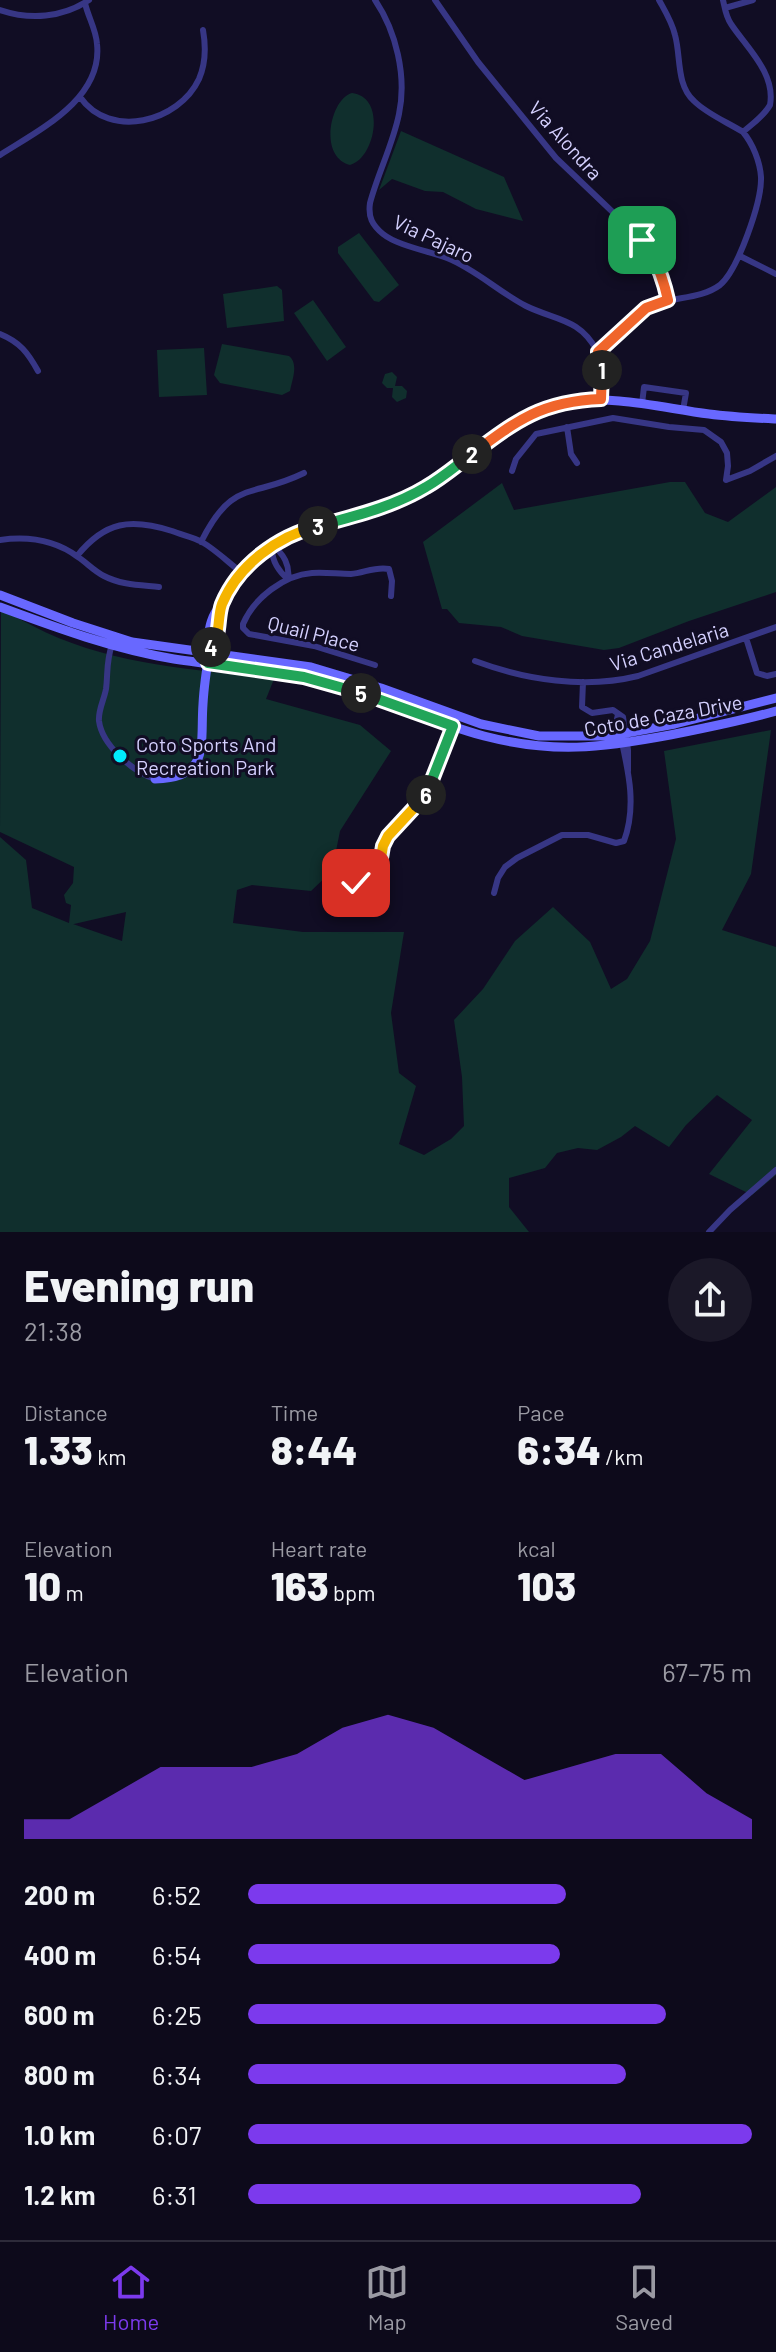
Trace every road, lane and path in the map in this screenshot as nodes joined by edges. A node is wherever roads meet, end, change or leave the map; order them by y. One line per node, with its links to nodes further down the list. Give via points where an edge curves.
1 (375, 0): 18 (street, Via Pajaro, via 390,26 402,91 370,203 372,223 385,236 451,259 526,306 560,318 586,335)
2 (435, 0): 16 (street, Via Alondra, via 556,158 642,240)
3 (659, 0): 12 (street, via 676,37 687,92)
4 (723, 0): 7 (street)
5 (753, 0): 7 (street)
6 (87, 2): 8 (street, via 42,16); 11 (street, via 97,62)
7 (725, 8): 10 (street, via 729,22 767,66)
8 (0, 10)
9 (203, 30): 11 (street, via 199,80 167,112 124,121 91,109)
10 (775, 96): 12 (street)
11 (80, 97): 13 (street)
12 (743, 132): 14 (street, via 761,177)
13 (0, 155)
14 (740, 256): 15 (street); 16 (street, via 718,286)
15 (776, 274)
16 (668, 300): 18 (street, via 646,308)
17 (0, 334): 19 (street, via 25,349)
18 (598, 352): 20 (street)
19 (38, 371)
20 (601, 399): 21 (main road); 33 (main road, via 562,403 518,420 426,487)
21 (642, 404): 22 (main road); 23 (street, via 644,387 686,393)
22 (660, 406): 23 (main road); 25 (street)
23 (683, 410): 24 (main road)
24 (776, 419)
25 (656, 426): 26 (street, via 613,418); 27 (street, via 713,435 727,453 726,480)
26 (567, 427): 28 (street); 29 (street, via 536,434)
27 (776, 456)
28 (577, 463)
29 (512, 471)
30 (304, 473): 32 (street, via 228,501)
31 (0, 540): 34 (street, via 46,541)
32 (201, 542): 34 (street, via 158,527 125,524 103,531); 35 (street)
33 (272, 546): 35 (main road); 36 (street, via 290,570)
34 (77, 556): 37 (street, via 118,581)
35 (242, 573): 44 (main road, via 221,607)
36 (288, 579): 39 (street, via 380,567 389,569); 46 (street, Quail Place, via 264,595 246,617 245,632)
37 (159, 587)
38 (0, 595): 44 (main road, Coto de Caza Drive, via 108,635)
39 (391, 596)
40 (0, 607): 43 (main road, Coto de Caza Drive)
41 (776, 627): 42 (street, Via Candelaria)
42 (746, 638): 47 (street, via 757,673); 48 (street, Via Candelaria, via 638,676)
43 (112, 645): 44 (main road, Coto de Caza Drive, via 176,659); 53 (street, via 99,721 122,758)
44 (209, 655): 51 (main road, Coto de Caza Drive, via 334,684); 53 (main road, via 199,758 186,774)
45 (475, 661): 48 (street, Via Candelaria, via 526,676)
46 (375, 665)
47 (776, 674)
48 (583, 682): 52 (street, via 582,707 592,713 613,710 623,717)
49 (776, 698): 52 (main road, Coto de Caza Drive)
50 (776, 711): 52 (main road, Coto de Caza Drive)
51 (455, 721): 52 (main road, Coto de Caza Drive, via 509,742 549,748 590,748); 55 (street, via 428,792 388,836 380,864)
52 (624, 739): 54 (street, via 631,805 624,841 562,835 505,867)
53 (155, 779)
54 (494, 893)
55 (337, 905)
56 (776, 1170): 57 (street)
57 (709, 1232)

